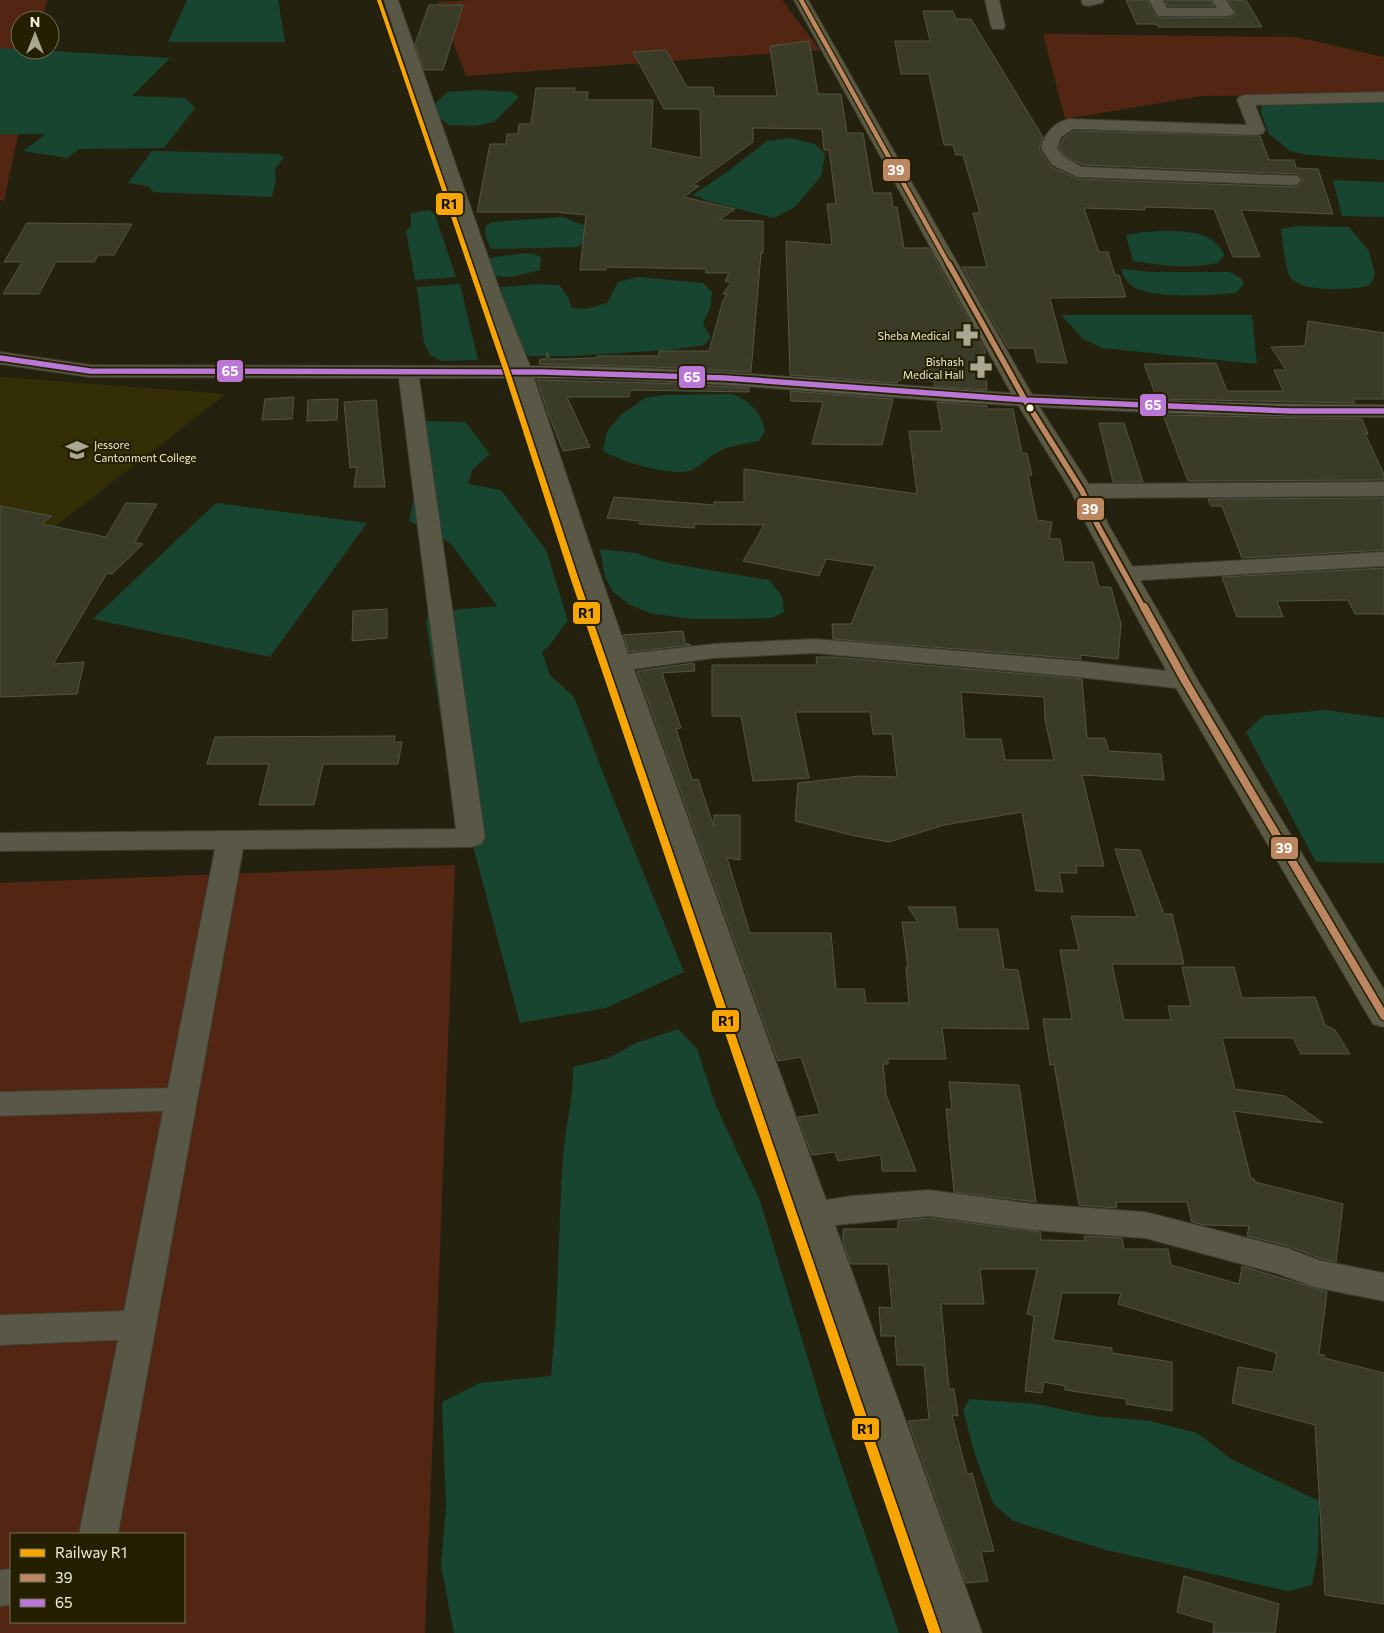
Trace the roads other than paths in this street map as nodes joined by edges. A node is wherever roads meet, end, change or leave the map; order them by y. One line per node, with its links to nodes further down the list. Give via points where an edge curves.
1 (391, 0): 13 (street, via 491,294)
2 (801, 0): 14 (highway)
3 (992, 0): 8 (street)
4 (1088, 0): 5 (street)
5 (1097, 0)
6 (1155, 0): 7 (street, via 1162,12 1227,12)
7 (1219, 0)
8 (998, 26)
9 (1384, 97): 10 (street, via 1245,100 1257,130 1068,124 1053,135 1049,148 1058,161 1078,172)
10 (1292, 180)
11 (0, 358): 12 (street, via 90,371)
12 (408, 372): 13 (street); 22 (street, via 471,838)
13 (522, 372): 14 (street, via 725,378); 20 (street)
14 (1024, 400): 15 (street, via 1291,411); 17 (highway)
15 (1384, 411)
16 (1384, 489): 17 (street)
17 (1082, 490): 19 (highway)
18 (1384, 559): 19 (street)
19 (1125, 574): 21 (highway)
20 (620, 663): 21 (street, via 713,651 815,646); 27 (street)
21 (1185, 681): 24 (highway)
22 (231, 840): 23 (street); 25 (street)
23 (0, 842)
24 (1384, 1016)
25 (182, 1099): 26 (street); 29 (street)
26 (0, 1104)
27 (816, 1215): 28 (street, via 929,1203 1033,1217 1145,1225 1287,1262 1314,1273); 32 (street)
28 (1384, 1288)
29 (139, 1325): 30 (street); 31 (street)
30 (0, 1330)
31 (99, 1533)
32 (962, 1633)

